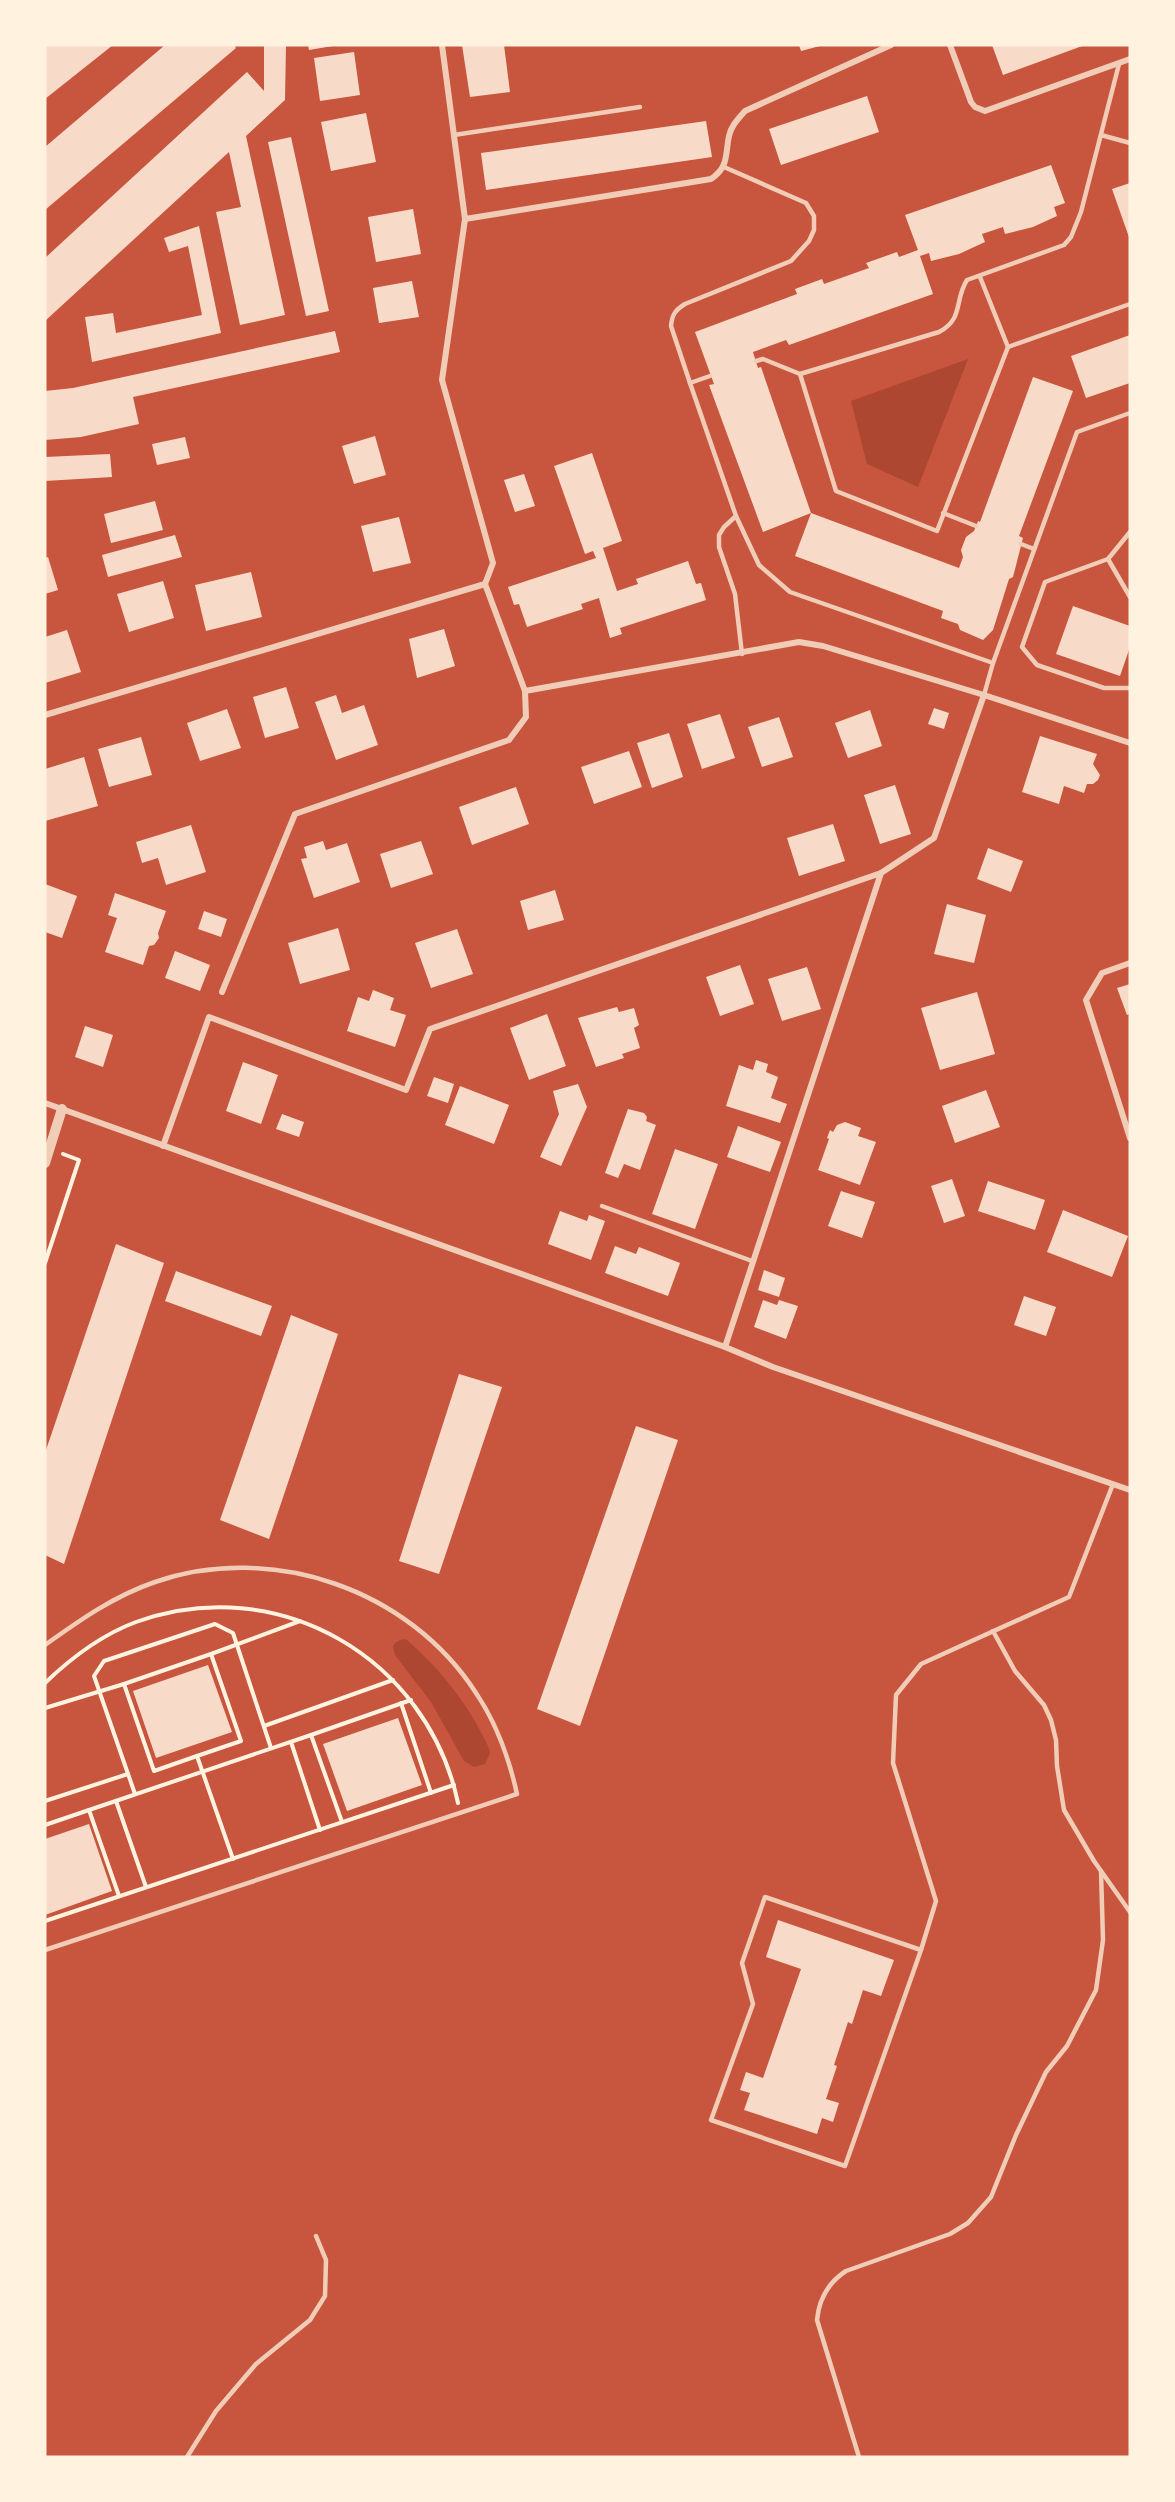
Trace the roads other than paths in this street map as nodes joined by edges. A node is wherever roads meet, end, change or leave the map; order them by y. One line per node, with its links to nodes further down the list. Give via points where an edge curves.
1 (442, 45): 7 (street)
2 (891, 45): 10 (street, via 745,111 729,135)
3 (950, 45): 5 (street, via 971,102 985,111)
4 (1130, 60): 5 (street)
5 (1119, 64): 8 (lane)
6 (640, 107): 7 (lane)
7 (454, 135): 11 (street)
8 (1101, 135): 9 (lane); 12 (lane, via 1071,237 1054,250)
9 (1130, 143)
10 (724, 167): 11 (street, via 702,182); 18 (lane, via 806,203 814,216 814,230 792,261 676,309 671,326)
11 (465, 219): 27 (street, via 442,380 493,563)
12 (980, 277): 14 (lane); 16 (lane, via 967,280 954,320 947,327)
13 (1130, 304): 14 (lane)
14 (1008, 347): 20 (lane)
15 (756, 361): 16 (lane, via 763,359)
16 (800, 375): 20 (lane, via 836,491 937,531)
17 (710, 376): 18 (lane)
18 (690, 382): 21 (lane)
19 (1130, 413): 25 (lane, via 1077,432)
20 (943, 513): 22 (lane)
21 (736, 516): 29 (lane, via 719,535 718,547 735,594); 30 (lane, via 759,565 789,592)
22 (976, 526)
23 (1130, 532): 26 (lane)
24 (1021, 544): 25 (lane)
25 (1034, 549): 30 (lane)
26 (1108, 560): 28 (lane); 31 (lane, via 1045,582 1022,647 1037,665 1104,688)
27 (485, 584): 32 (street); 34 (street)
28 (1130, 597)
29 (742, 654): 32 (street); 33 (street, via 800,642)
30 (993, 663): 33 (lane)
31 (1130, 688)
32 (525, 691): 38 (street, via 526,717 509,740 295,814)
33 (984, 695): 35 (street); 36 (street, via 934,838)
34 (45, 715)
35 (1130, 743)
36 (880, 873): 42 (street, via 430,1029 406,1090 209,1017); 45 (street)
37 (1130, 963): 41 (street, via 1102,973 1086,1000)
38 (222, 992)
39 (45, 1103): 40 (street)
40 (62, 1109): 42 (street); 43 (street)
41 (1130, 1138)
42 (163, 1146): 46 (street)
43 (45, 1163)
44 (602, 1206): 45 (lane)
45 (752, 1261): 46 (street)
46 (725, 1347): 47 (street, via 794,1375)
47 (1113, 1484): 48 (street); 49 (lane, via 1069,1597)
48 (1130, 1490)
49 (993, 1631): 51 (lane, via 1051,1720 1064,1810); 54 (lane, via 921,1664 896,1695 893,1763 936,1901)
50 (45, 1645): 53 (lane, via 113,1600 183,1574 267,1568 349,1588 398,1614 441,1649 470,1684 502,1741 517,1794)
51 (1101, 1871): 52 (lane); 57 (lane, via 1103,1940 1096,1989 1067,2046 1046,2073 991,2198 968,2223 950,2234 846,2271 834,2279 818,2308 817,2320)
52 (1130, 1912)
53 (45, 1950)
54 (921, 1950): 54 (lane, via 765,1897 742,1963 753,2004 711,2120 845,2166)
55 (316, 2236): 56 (lane, via 326,2260 325,2296 310,2320 256,2364 236,2387)
56 (187, 2457)
57 (859, 2457)

